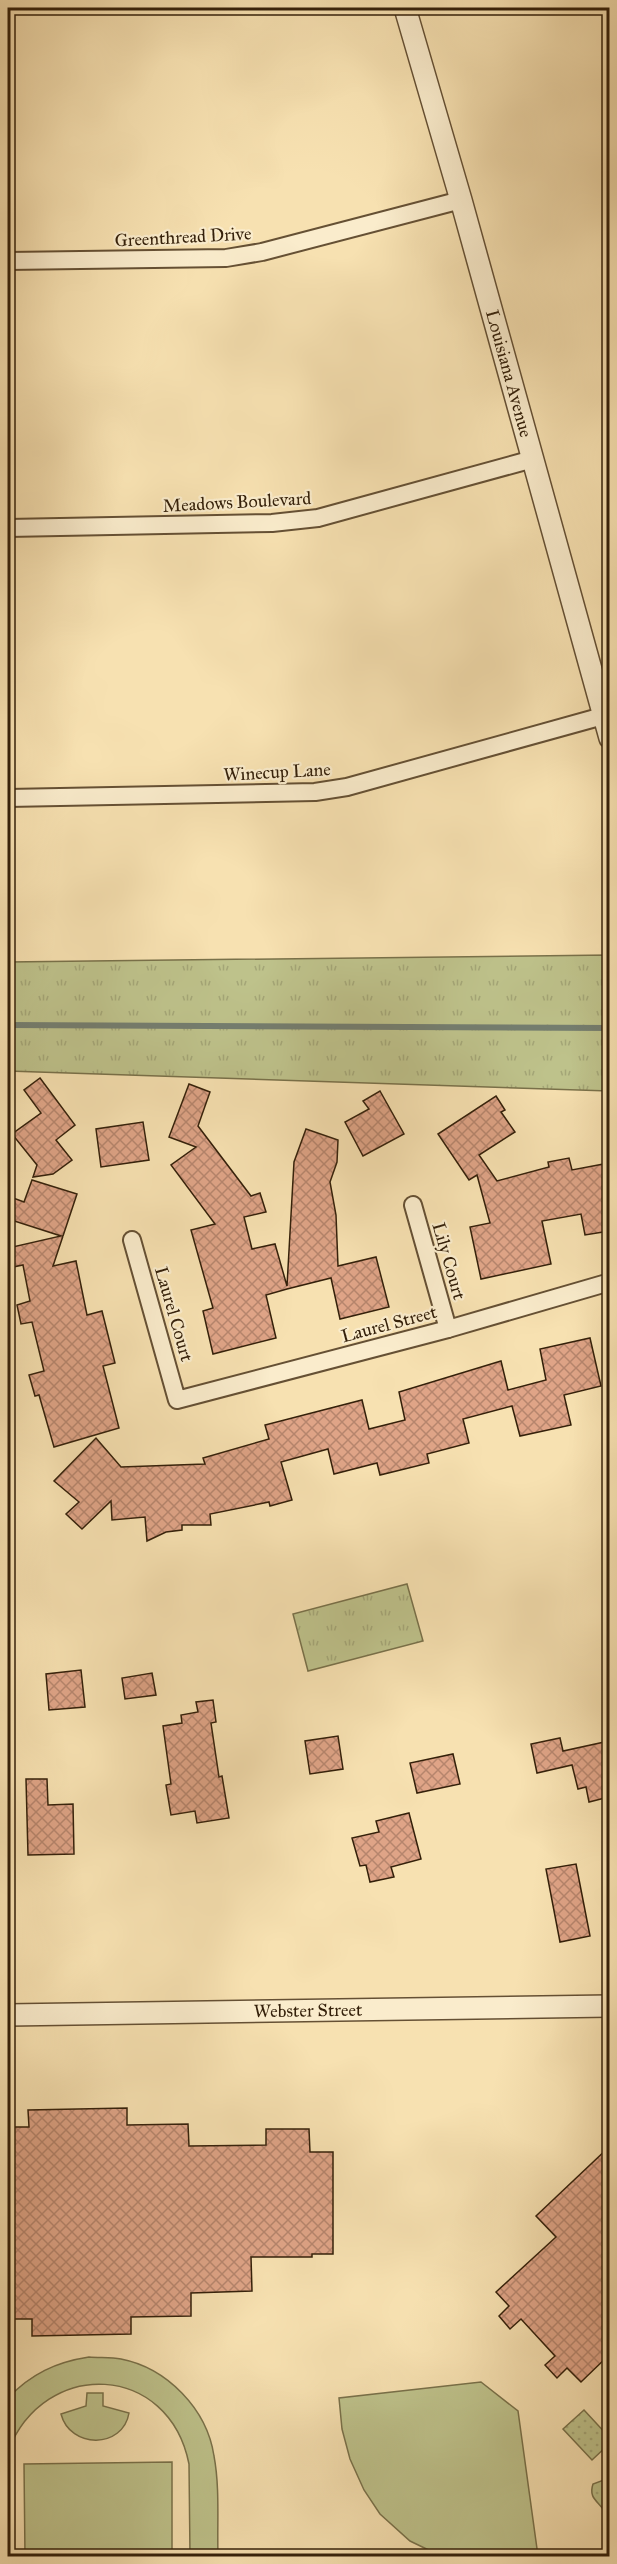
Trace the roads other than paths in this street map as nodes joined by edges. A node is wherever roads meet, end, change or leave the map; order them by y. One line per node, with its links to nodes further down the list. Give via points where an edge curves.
1 (405, 8): 2 (street, Louisiana Avenue)
2 (461, 200): 3 (street, Greenthread Drive, via 226,258); 4 (street, Louisiana Avenue)
3 (8, 261)
4 (533, 459): 5 (street, Meadows Boulevard, via 318,518 273,523); 6 (street, Louisiana Avenue)
5 (8, 528)
6 (606, 715): 7 (street, Louisiana Avenue); 8 (street, Winecup Lane, via 347,787 315,792)
7 (609, 738)
8 (8, 798)
9 (413, 1205): 12 (street, Lily Court)
10 (132, 1240): 13 (street, Laurel Court)
11 (609, 1282): 12 (street, Laurel Street)
12 (448, 1329): 13 (street, Laurel Street)
13 (177, 1400)
14 (609, 2006): 15 (street, Webster Street)
15 (8, 2015)

